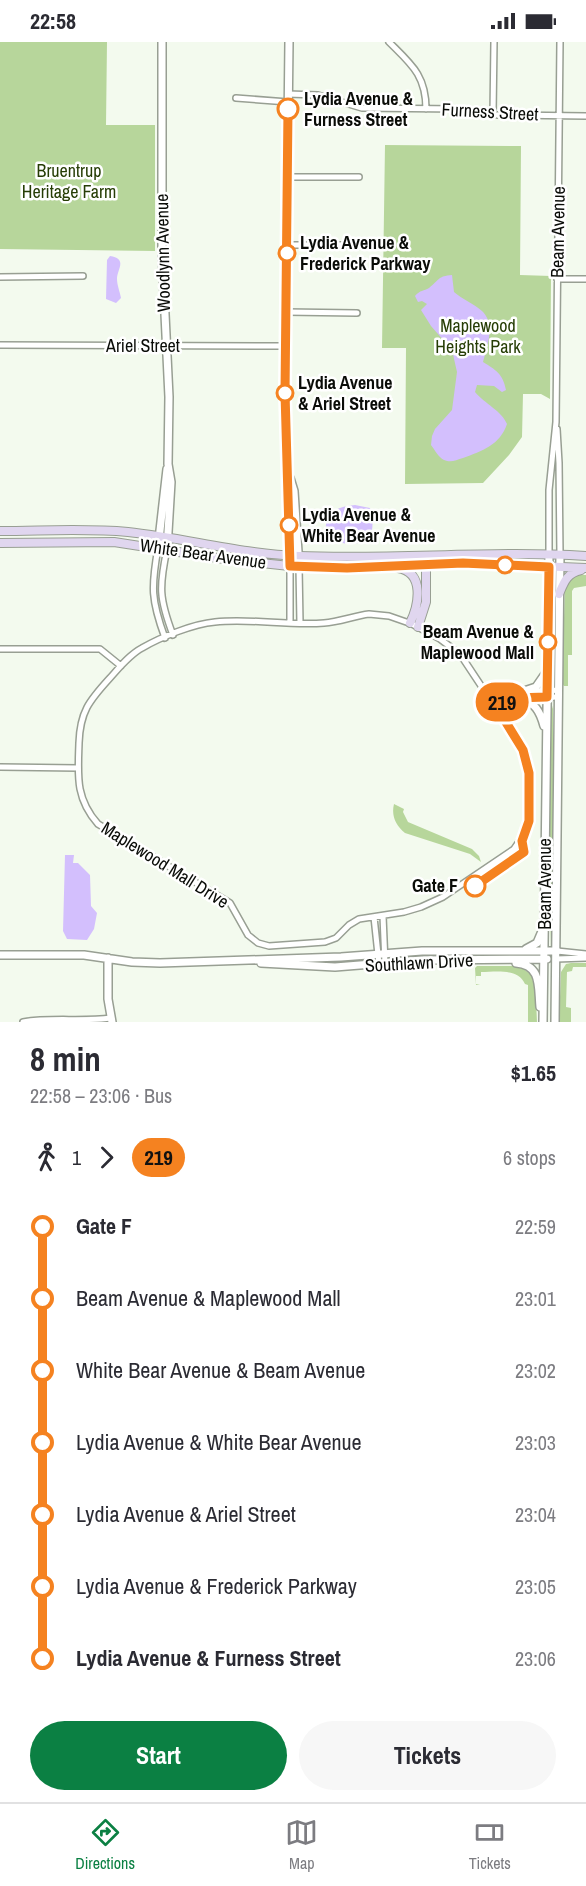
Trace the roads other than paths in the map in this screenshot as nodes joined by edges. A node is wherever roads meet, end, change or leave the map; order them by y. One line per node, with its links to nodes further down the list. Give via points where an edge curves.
1 (162, 42): 24 (street, Woodlynn Avenue, via 161,219)
2 (289, 42): 6 (street)
3 (389, 42): 9 (street, via 420,77)
4 (494, 42): 10 (street)
5 (560, 42): 11 (street, Beam Avenue)
6 (288, 94): 8 (street); 9 (street, Furness Street, via 318,95 362,108)
7 (236, 98): 8 (street)
8 (288, 102): 13 (street)
9 (426, 109): 10 (street, Furness Street)
10 (493, 114): 11 (street, Furness Street)
11 (559, 115): 12 (street, Furness Street); 19 (street, Beam Avenue)
12 (586, 116)
13 (288, 177): 14 (street); 15 (street)
14 (359, 177)
15 (287, 245): 16 (street); 21 (street)
16 (358, 245)
17 (83, 276): 18 (street)
18 (0, 278)
19 (557, 279): 20 (street); 26 (street, Beam Avenue)
20 (586, 279)
21 (286, 312): 22 (street); 25 (street)
22 (357, 313)
23 (0, 345): 24 (street, Ariel Street)
24 (166, 346): 25 (street, Ariel Street); 27 (street, Woodlynn Avenue)
25 (286, 346): 28 (street)
26 (555, 422): 35 (street, Beam Avenue); 36 (street, Beam Avenue)
27 (168, 464): 30 (street, Woodlynn Avenue); 31 (street, Woodlynn Avenue)
28 (289, 475): 37 (street); 38 (street, via 294,491)
29 (0, 531): 30 (main road, White Bear Avenue, via 103,531)
30 (159, 537): 31 (main road, White Bear Avenue); 33 (street, Woodlynn Avenue)
31 (168, 538): 34 (street, Woodlynn Avenue); 37 (main road, White Bear Avenue)
32 (0, 543): 33 (main road, White Bear Avenue, via 106,542)
33 (158, 548): 34 (main road, White Bear Avenue); 52 (street, via 152,590)
34 (167, 549): 41 (main road, White Bear Avenue); 51 (street, via 160,584)
35 (549, 554): 36 (main road, White Bear Avenue); 38 (main road, White Bear Avenue); 44 (street, Beam Avenue)
36 (560, 554): 39 (main road, White Bear Avenue); 45 (street, Beam Avenue)
37 (290, 556): 38 (main road, White Bear Avenue); 41 (street)
38 (299, 556): 42 (street)
39 (586, 556)
40 (426, 564): 43 (main road, White Bear Avenue); 44 (main road, White Bear Avenue); 50 (main road, via 426,602)
41 (290, 566): 42 (main road, White Bear Avenue); 48 (street)
42 (299, 567): 43 (main road, White Bear Avenue); 49 (street)
43 (387, 567): 50 (main road, via 403,569 415,580)
44 (549, 567): 45 (main road, White Bear Avenue); 55 (street, Beam Avenue)
45 (560, 567): 46 (main road, White Bear Avenue); 47 (street, Beam Avenue)
46 (586, 569): 47 (main road, via 568,575)
47 (560, 594): 56 (street, Beam Avenue)
48 (290, 623): 49 (street, Maplewood Mall Drive); 51 (street, Maplewood Mall Drive, via 216,622)
49 (300, 623): 50 (street, Maplewood Mall Drive, via 326,623 369,614)
50 (414, 625): 59 (street, Maplewood Mall Drive, via 460,655)
51 (172, 635): 52 (street, Maplewood Mall Drive)
52 (165, 638): 54 (street, Maplewood Mall Drive, via 141,648)
53 (0, 649): 54 (street, via 100,649)
54 (120, 666): 63 (street, Maplewood Mall Drive, via 84,712)
55 (547, 669): 57 (street, via 540,684); 58 (street, Beam Avenue)
56 (559, 693): 58 (street); 69 (street, Beam Avenue)
57 (522, 694): 58 (street); 59 (street, via 505,693); 60 (street); 61 (street, via 540,712)
58 (547, 694): 61 (street, Beam Avenue)
59 (491, 699): 60 (street, Maplewood Mall Drive)
60 (496, 706): 64 (street, Maplewood Mall Drive, via 523,750 529,773 529,821 522,841 436,901)
61 (546, 732): 66 (street, Beam Avenue)
62 (0, 767): 63 (street)
63 (78, 768): 65 (street, Maplewood Mall Drive, via 81,799 98,824 230,903 248,935 258,943 269,946 325,942 359,919)
64 (383, 915): 65 (street, Maplewood Mall Drive); 70 (street)
65 (374, 917): 70 (street)
66 (545, 924): 67 (street, via 537,943); 68 (street, Beam Avenue)
67 (521, 951): 68 (street, Southlawn Drive); 70 (street, Southlawn Drive)
68 (545, 951): 69 (street, Southlawn Drive); 74 (street, Beam Avenue)
69 (557, 951): 72 (street, Southlawn Drive); 75 (street, Beam Avenue)
70 (382, 954): 77 (street, Southlawn Drive); 78 (street)
71 (0, 955): 73 (street, Southlawn Drive)
72 (586, 956): 75 (street, Southlawn Drive)
73 (108, 958): 77 (street, Southlawn Drive, via 148,963); 79 (street)
74 (545, 959): 75 (street, Southlawn Drive); 76 (street, Southlawn Drive); 81 (street, Beam Avenue)
75 (556, 959): 82 (street, Beam Avenue)
76 (493, 960): 78 (street, Southlawn Drive); 81 (street, via 531,966 536,975)
77 (253, 961): 78 (street, Southlawn Drive, via 335,967)
78 (382, 963)
79 (111, 1020): 80 (street)
80 (24, 1022)
81 (542, 1022)
82 (555, 1022)

